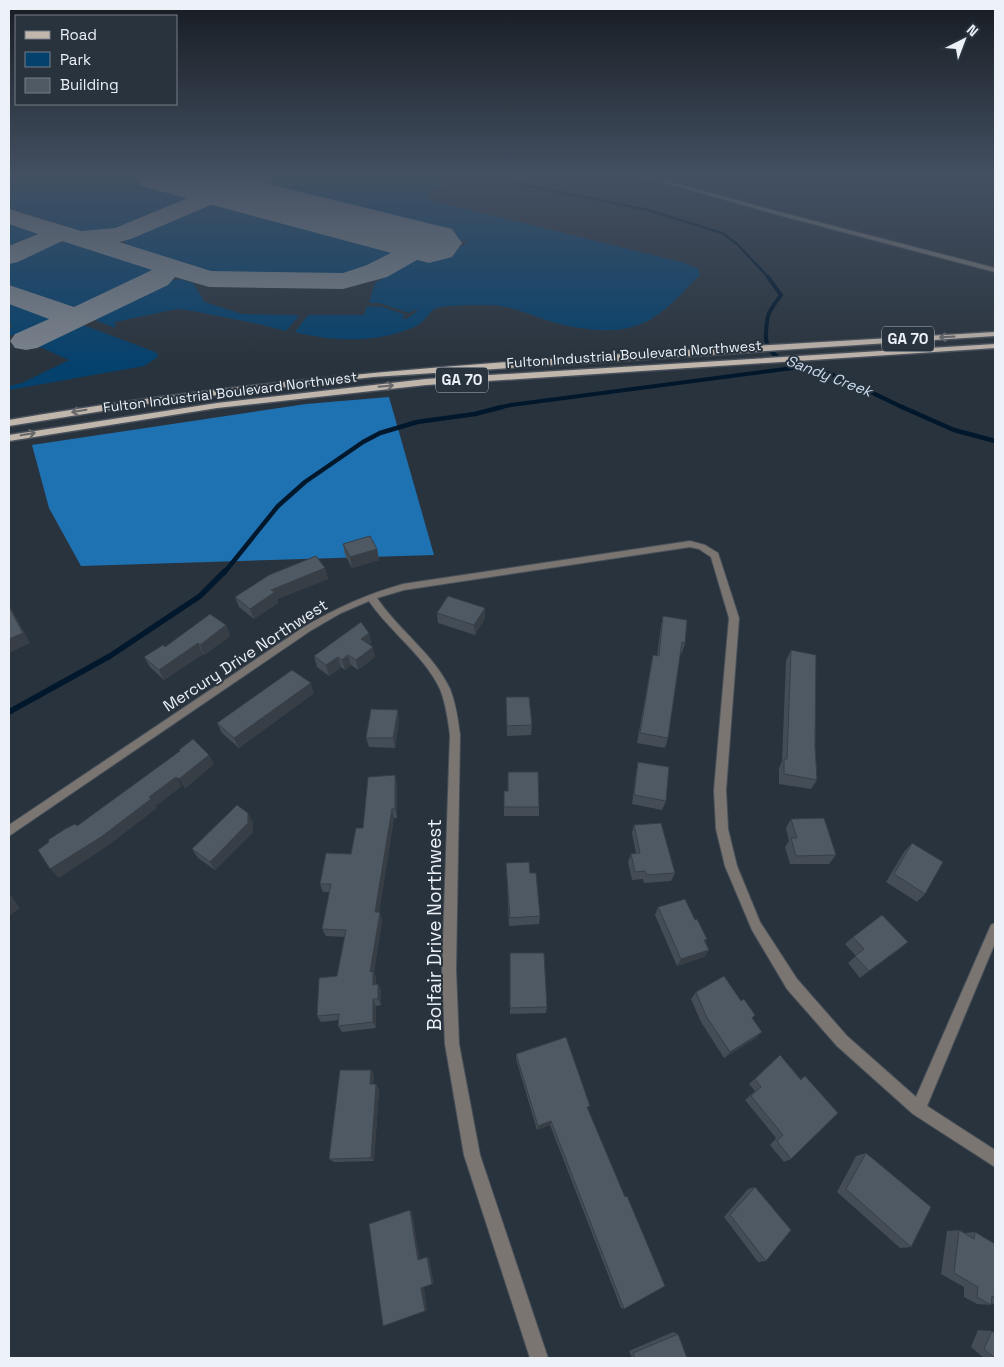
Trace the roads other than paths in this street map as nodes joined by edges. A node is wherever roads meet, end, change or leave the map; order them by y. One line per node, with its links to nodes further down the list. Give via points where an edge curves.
1 (859, 238): 4 (street)
2 (870, 238): 3 (street)
3 (995, 270)
4 (995, 275)
5 (995, 334): 7 (main road, Fulton Industrial Boulevard Northwest / GA 70, one-way to 7, via 517,362 332,378 180,396)
6 (995, 346): 8 (main road, Fulton Industrial Boulevard Northwest / GA 70, one-way to 6, via 181,410 331,391 510,376)
7 (9, 423)
8 (9, 438)
9 (371, 597): 10 (street, Mercury Drive Northwest, via 306,629); 12 (street, Mercury Drive Northwest, via 431,582 690,544 715,555 734,618 720,790 722,829 731,866 756,926 792,984 842,1041); 14 (street, Bolfair Drive Northwest, via 378,609 433,668 445,688 452,710 455,735 449,970 452,1044 472,1154)
10 (9, 831)
11 (995, 929): 12 (street)
12 (918, 1109): 13 (street)
13 (995, 1158)
14 (539, 1358)

